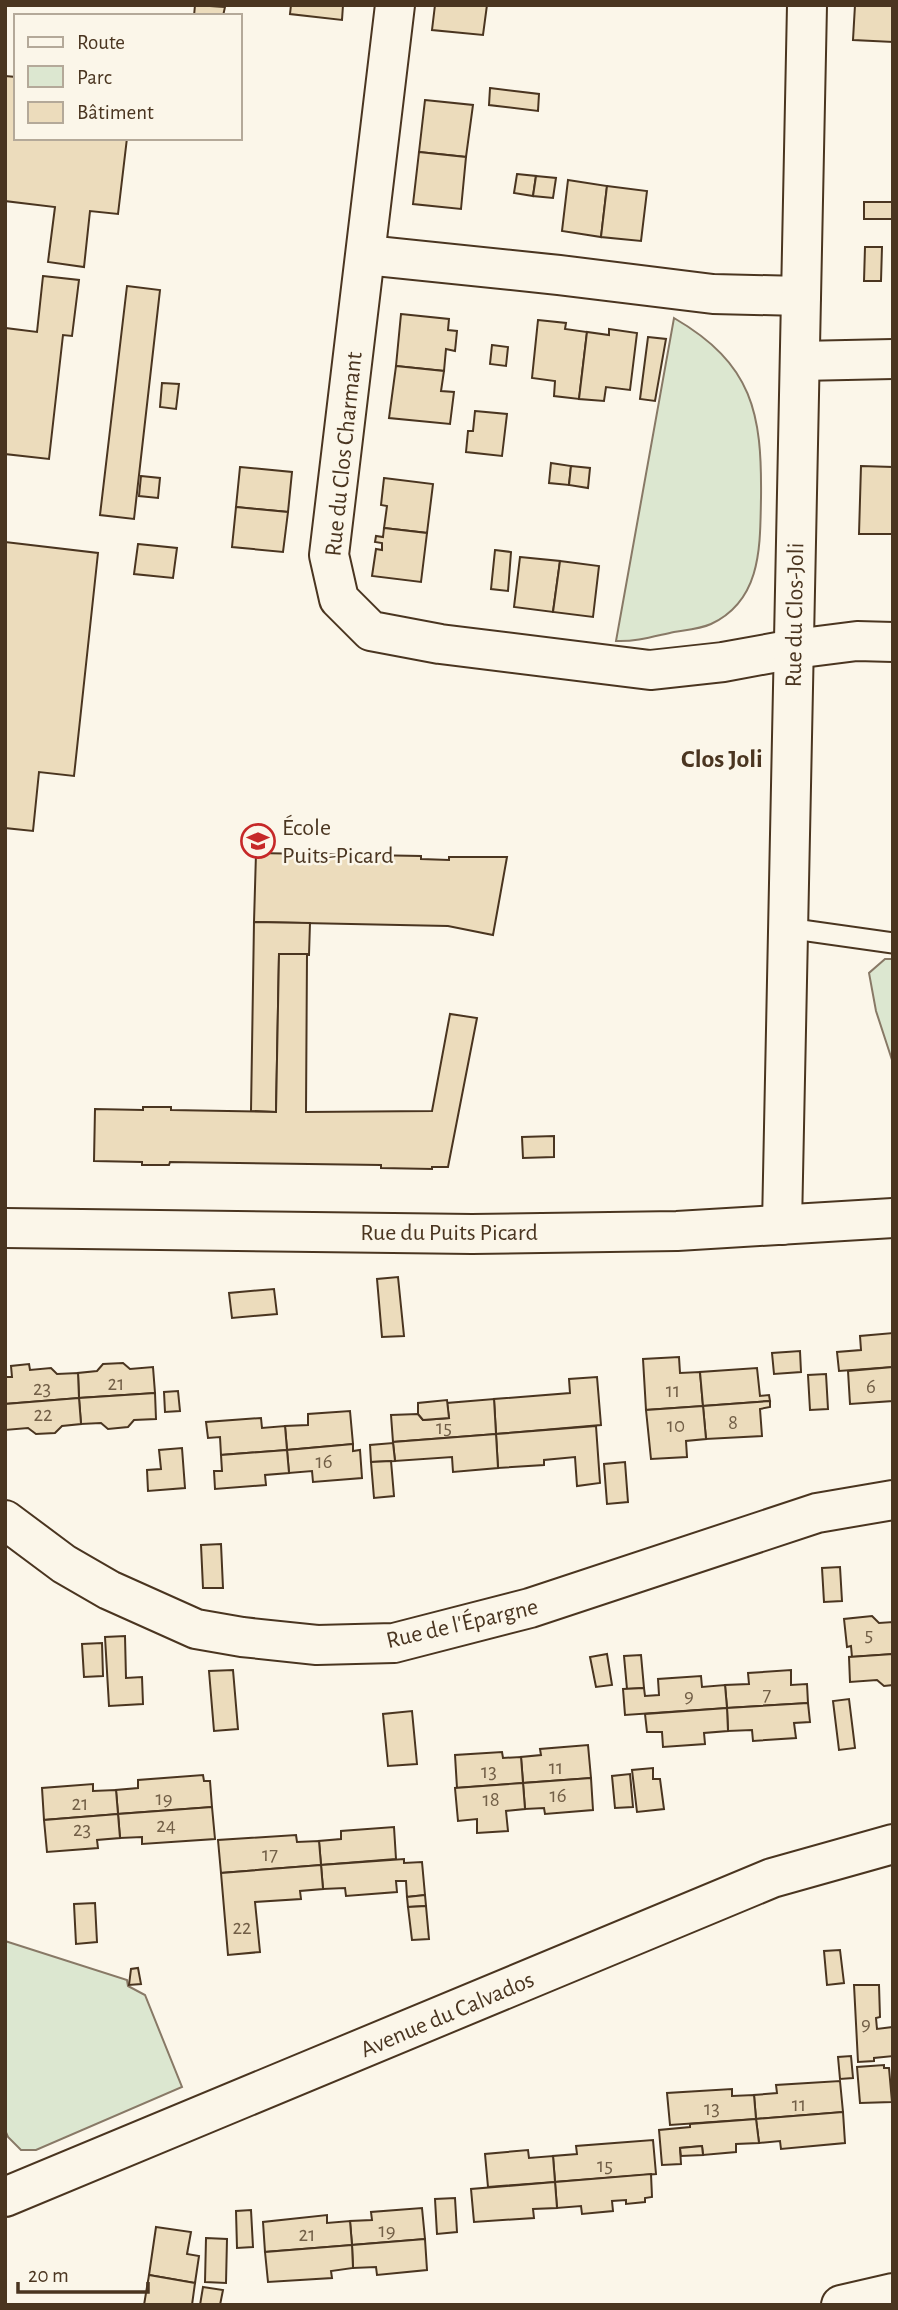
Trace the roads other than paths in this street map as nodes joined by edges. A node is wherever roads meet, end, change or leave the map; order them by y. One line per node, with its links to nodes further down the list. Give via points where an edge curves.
1 (395, 5): 3 (street, Rue du Clos Charmant)
2 (807, 5): 4 (street, Rue du Clos-Joli)
3 (366, 255): 4 (street, via 713,295); 8 (street, Rue du Clos Charmant, via 329,555 339,599 371,631 650,670)
4 (801, 296): 6 (street, Rue du Clos-Joli)
5 (893, 359): 6 (street)
6 (800, 361): 8 (street, Rue du Clos-Joli)
7 (893, 642): 8 (street, Rue du Clos Charmant, via 857,641)
8 (794, 649): 9 (street, Rue du Clos-Joli)
9 (788, 928): 10 (lane); 12 (street, Rue du Clos-Joli)
10 (893, 943)
11 (893, 1218): 12 (street, Rue du Puits Picard)
12 (782, 1225): 13 (street, Rue du Puits Picard, via 472,1234)
13 (5, 1228)
14 (893, 1500): 15 (street, Rue de l'Épargne, via 817,1513 503,1615 394,1643 330,1644 196,1629 109,1590 64,1564)
15 (5, 1520)
16 (893, 1844): 17 (street, Avenue du Calvados, via 772,1878)
17 (5, 2197)
18 (893, 2292): 19 (street)
19 (842, 2305)

